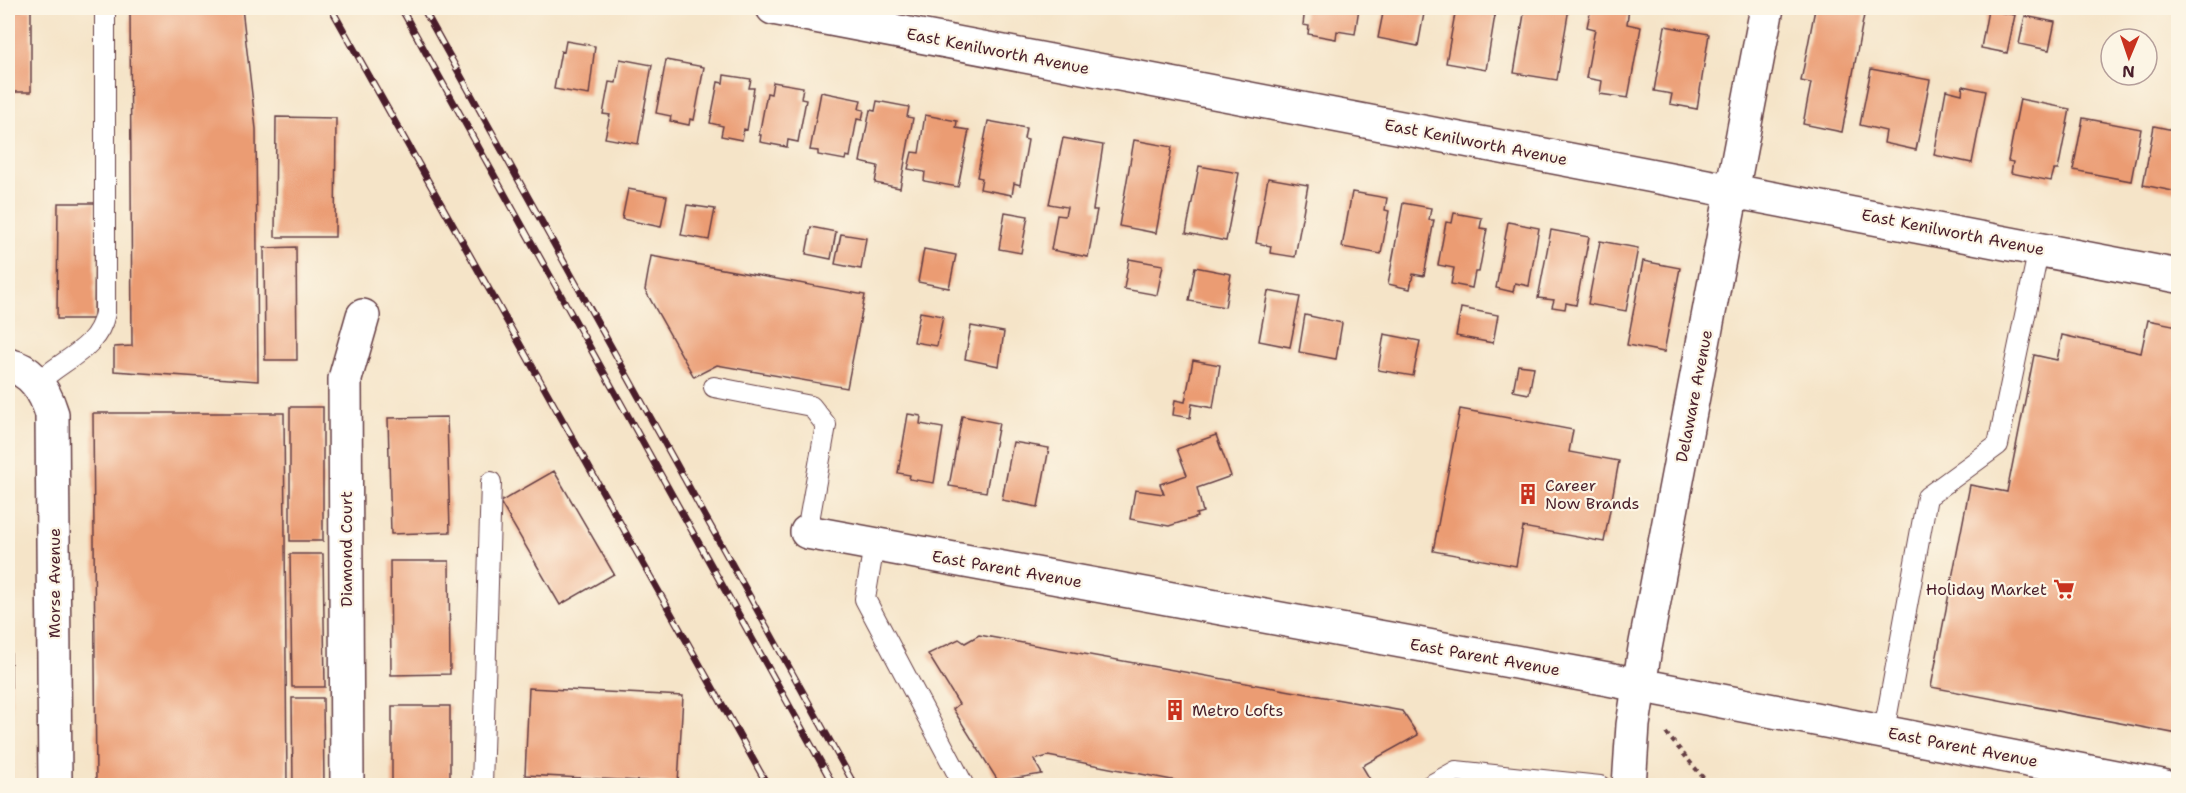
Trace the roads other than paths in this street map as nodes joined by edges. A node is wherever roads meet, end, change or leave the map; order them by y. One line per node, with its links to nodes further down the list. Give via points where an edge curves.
1 (105, 8): 9 (lane, via 105,313 94,340)
2 (773, 8): 4 (street, East Kenilworth Avenue)
3 (1767, 8): 4 (street, Delaware Avenue)
4 (1733, 191): 5 (street, East Kenilworth Avenue); 14 (street, Delaware Avenue)
5 (2039, 248): 6 (street, East Kenilworth Avenue); 15 (lane, via 1998,445 1927,497)
6 (2178, 276)
7 (363, 316): 17 (street, Diamond Court, via 345,379)
8 (8, 365): 9 (street)
9 (38, 383): 16 (street, Morse Avenue, via 52,414)
10 (714, 387): 12 (lane, via 810,406 826,425)
11 (491, 482): 18 (lane)
12 (807, 532): 13 (street, East Parent Avenue)
13 (874, 545): 14 (street, East Parent Avenue); 19 (lane, via 865,599)
14 (1638, 685): 15 (street, East Parent Avenue); 22 (street, Delaware Avenue)
15 (1884, 731): 23 (street, East Parent Avenue)
16 (55, 786)
17 (347, 786)
18 (482, 786)
19 (964, 786)
20 (1430, 786): 21 (lane, via 1456,771)
21 (1600, 786)
22 (1629, 786)
23 (2162, 786)

